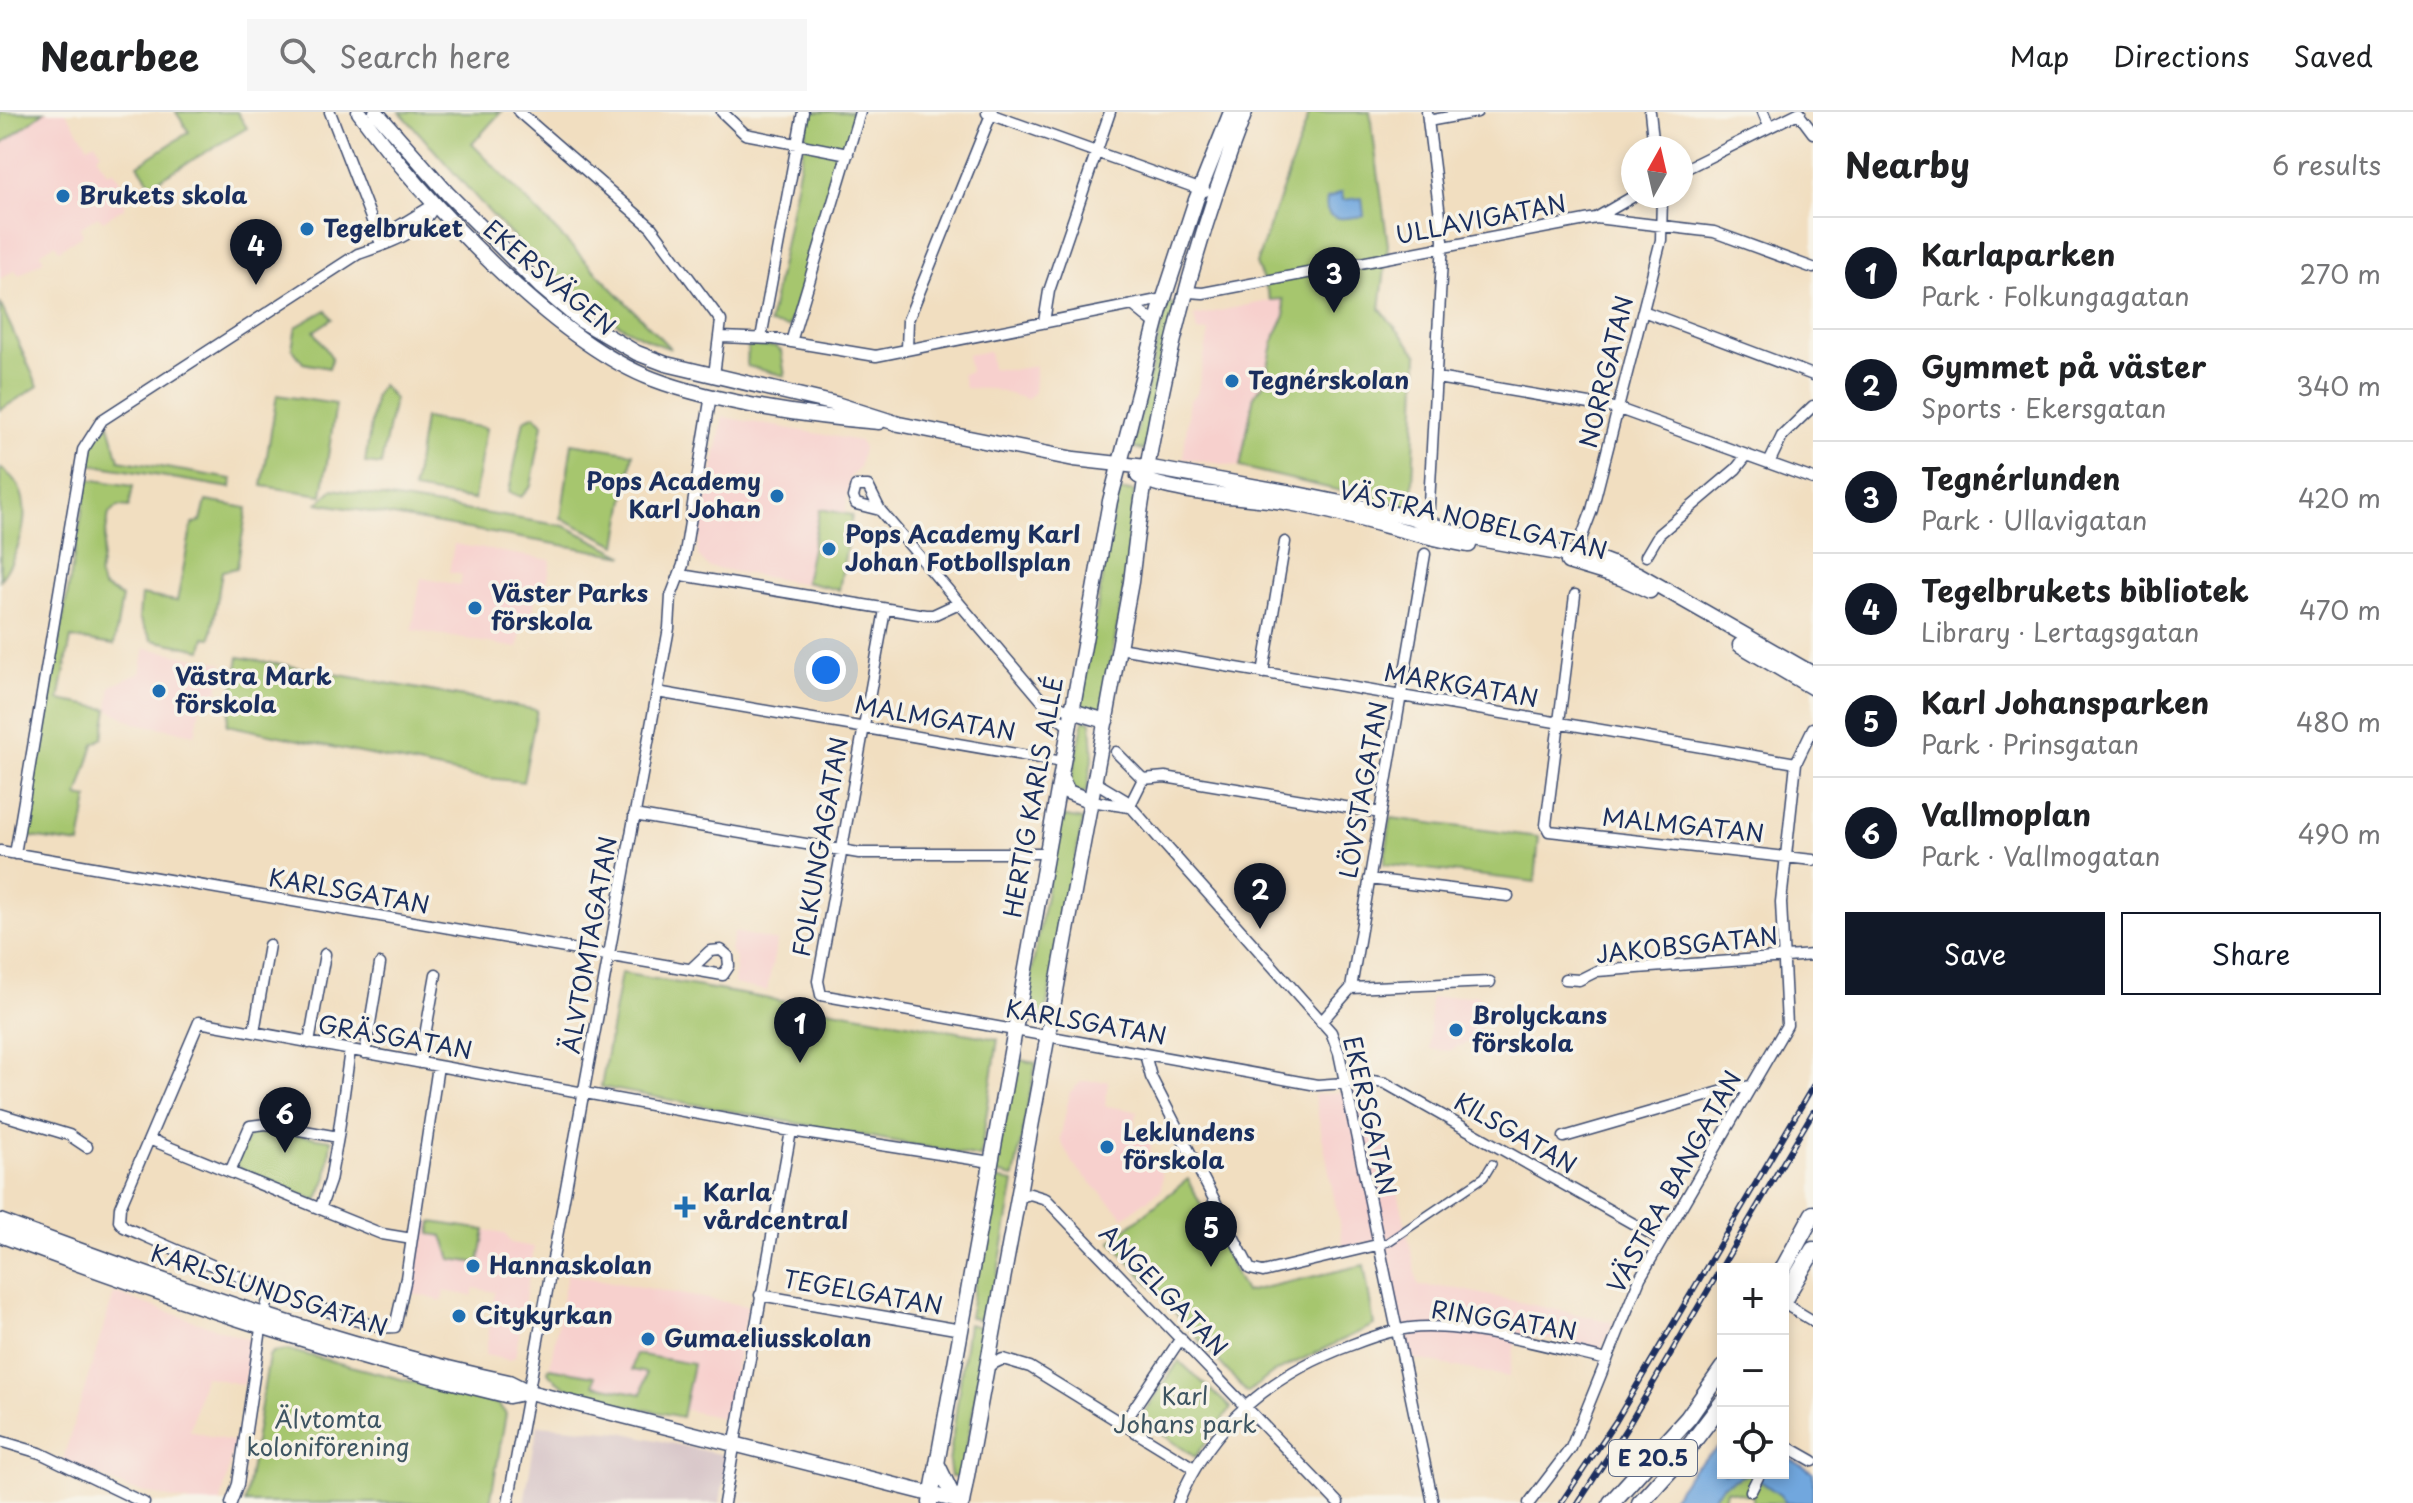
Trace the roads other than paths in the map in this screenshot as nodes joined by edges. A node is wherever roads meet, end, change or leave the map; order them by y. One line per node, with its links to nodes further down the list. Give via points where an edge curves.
1 (359, 112): 26 (main road, EKERSVÄGEN)
2 (376, 112): 25 (main road, EKERSVÄGEN)
3 (722, 112): 20 (street, via 745,134)
4 (803, 112): 20 (street)
5 (860, 112): 22 (street)
6 (1110, 112): 21 (street)
7 (1231, 112): 24 (main road, HERTIG KARLS ALLÉ)
8 (1245, 112): 24 (main road, HERTIG KARLS ALLÉ)
9 (1477, 112): 16 (street)
10 (1650, 112): 19 (street)
11 (1763, 112): 17 (street)
12 (1799, 112): 17 (street); 18 (street)
13 (522, 113): 40 (street, via 651,227 721,321)
14 (989, 113): 21 (street); 43 (street, via 908,320)
15 (333, 116): 31 (street)
16 (1428, 117): 32 (street)
17 (1769, 126): 23 (street)
18 (1813, 133)
19 (1653, 136)
20 (796, 144): 22 (street); 41 (street)
21 (1094, 151): 24 (street); 38 (street)
22 (848, 154): 42 (street)
23 (1693, 165)
24 (1207, 192): 34 (main road, HERTIG KARLS ALLÉ); 35 (main road, HERTIG KARLS ALLÉ)
25 (448, 194): 26 (main road); 44 (main road, EKERSVÄGEN, via 580,320 637,353)
26 (435, 204): 31 (street, via 389,232); 47 (main road, EKERSVÄGEN, via 507,277 618,363 651,379)
27 (1621, 204): 29 (street, ULLAVIGATAN)
28 (1662, 208): 30 (street, NORRGATAN)
29 (1596, 218): 30 (street); 32 (street, ULLAVIGATAN)
30 (1662, 226): 33 (street, via 1714,232); 37 (street, NORRGATAN)
31 (381, 244): 90 (street, via 102,420 88,438)
32 (1443, 247): 34 (street, ULLAVIGATAN); 46 (street)
33 (1813, 268)
34 (1188, 292): 54 (main road, HERTIG KARLS ALLÉ)
35 (1163, 299): 36 (street); 39 (main road, HERTIG KARLS ALLÉ)
36 (1135, 307): 38 (street); 39 (street)
37 (1643, 311): 45 (street); 49 (street, NORRGATAN)
38 (1044, 322): 43 (street)
39 (1156, 324): 53 (main road, HERTIG KARLS ALLÉ)
40 (721, 337): 41 (street); 44 (street)
41 (761, 338): 42 (street)
42 (791, 342): 43 (street, via 876,356)
43 (907, 349)
44 (714, 375): 47 (main road); 50 (main road)
45 (1813, 375)
46 (1437, 378): 49 (street); 57 (street)
47 (711, 395): 50 (main road); 62 (street, ÄLVTOMTAGATAN)
48 (1813, 406): 52 (street, via 1782,436)
49 (1619, 409): 51 (street); 60 (street, NORRGATAN)
50 (899, 424): 53 (main road)
51 (1747, 455): 52 (street); 61 (street, via 1659,534)
52 (1769, 463): 55 (street)
53 (1120, 466): 54 (main road); 72 (main road, HERTIG KARLS ALLÉ)
54 (1144, 473): 57 (main road, VÄSTRA NOBELGATAN); 66 (main road, HERTIG KARLS ALLÉ); 69 (main road, VÄSTRA NOBELGATAN, via 1193,490 1287,502 1601,571 1652,592)
55 (1813, 479)
56 (880, 510): 64 (street)
57 (1428, 523): 60 (main road, VÄSTRA NOBELGATAN, via 1468,537)
58 (1285, 542): 67 (street)
59 (1425, 554): 71 (street, LÖVSTAGATAN)
60 (1575, 555): 68 (main road, VÄSTRA NOBELGATAN, via 1638,574)
61 (1646, 556)
62 (681, 575): 65 (street); 70 (street, ÄLVTOMTAGATAN, via 671,596)
63 (1575, 595): 74 (street)
64 (959, 603): 65 (street, via 933,615); 72 (street, via 1043,699)
65 (885, 610): 75 (street, FOLKUNGAGATAN)
66 (1119, 648): 67 (street, MARKGATAN); 73 (main road, HERTIG KARLS ALLÉ)
67 (1263, 673): 71 (street, MARKGATAN)
68 (1813, 674)
69 (1813, 688)
70 (657, 692): 75 (street, MALMGATAN); 86 (street, ÄLVTOMTAGATAN)
71 (1400, 696): 74 (street, MARKGATAN); 85 (street, LÖVSTAGATAN)
72 (1070, 719): 73 (main road); 78 (main road, HERTIG KARLS ALLÉ)
73 (1106, 721): 82 (main road, HERTIG KARLS ALLÉ)
74 (1557, 722): 79 (street, MARKGATAN); 91 (street, MALMGATAN, via 1549,831)
75 (863, 727): 78 (street, MALMGATAN); 87 (street, FOLKUNGAGATAN)
76 (1813, 728): 79 (street)
77 (1116, 752): 81 (street)
78 (1063, 762): 80 (main road, HERTIG KARLS ALLÉ)
79 (1796, 763): 91 (street)
80 (1061, 778): 83 (main road, via 1068,792); 89 (main road, HERTIG KARLS ALLÉ)
81 (1143, 779): 84 (street); 85 (street, via 1165,777)
82 (1095, 782): 83 (main road, HERTIG KARLS ALLÉ); 84 (street, EKERSGATAN)
83 (1091, 801): 84 (street); 110 (main road, HERTIG KARLS ALLÉ)
84 (1129, 807): 107 (street, EKERSGATAN)
85 (1381, 813): 93 (street, LÖVSTAGATAN)
86 (634, 815): 87 (street); 97 (street, ÄLVTOMTAGATAN)
87 (843, 850): 89 (street); 106 (street, FOLKUNGAGATAN, via 818,981)
88 (0, 851): 90 (street, KARLSGATAN)
89 (1047, 853): 108 (main road, HERTIG KARLS ALLÉ)
90 (15, 854): 97 (street, KARLSGATAN)
91 (1785, 857): 92 (street, MALMGATAN); 99 (street)
92 (1813, 860)
93 (1369, 879): 94 (street); 105 (street, LÖVSTAGATAN)
94 (1508, 896)
95 (269, 945): 109 (street)
96 (325, 954): 111 (street)
97 (609, 955): 101 (street, KARLSGATAN); 119 (street, ÄLVTOMTAGATAN)
98 (1813, 955): 99 (street, JAKOBSGATAN)
99 (1785, 956): 103 (street, JAKOBSGATAN, via 1597,971 1579,980); 118 (street, VÄSTRA BANGATAN, via 1787,1025)
100 (380, 964): 113 (street)
101 (691, 969)
102 (436, 974): 115 (street)
103 (1565, 979)
104 (1490, 982): 105 (street)
105 (1351, 988): 107 (street)
106 (821, 995): 108 (street, KARLSGATAN)
107 (1321, 1022): 117 (street, EKERSGATAN, via 1331,1032)
108 (1015, 1031): 110 (street, KARLSGATAN); 126 (main road, HERTIG KARLS ALLÉ)
109 (254, 1032): 111 (street, GRÄSGATAN); 124 (street, GRÄSGATAN, via 199,1022)
110 (1046, 1036): 114 (street, KARLSGATAN); 129 (main road, HERTIG KARLS ALLÉ)
111 (309, 1043): 112 (street, GRÄSGATAN)
112 (350, 1050): 113 (street, GRÄSGATAN); 122 (street)
113 (365, 1053): 115 (street, GRÄSGATAN)
114 (1145, 1054): 117 (street, KARLSGATAN, via 1317,1085); 136 (street, via 1151,1077 1250,1269 1263,1272)
115 (420, 1063): 116 (street, GRÄSGATAN)
116 (438, 1066): 119 (street, GRÄSGATAN); 134 (street)
117 (1345, 1084): 135 (street, KILSGATAN, via 1385,1083); 136 (street, EKERSGATAN)
118 (1751, 1086): 123 (street); 135 (street, VÄSTRA BANGATAN)
119 (583, 1093): 121 (street); 151 (street, ÄLVTOMTAGATAN)
120 (0, 1114): 125 (street, via 69,1135)
121 (791, 1131): 126 (street); 141 (street)
122 (338, 1137): 128 (street, via 250,1126); 130 (street)
123 (1564, 1137)
124 (149, 1139): 128 (street); 139 (street, via 119,1221)
125 (87, 1147)
126 (991, 1162): 145 (main road, HERTIG KARLS ALLÉ)
127 (1492, 1164): 136 (street, via 1484,1177)
128 (230, 1172): 130 (street)
129 (1017, 1198): 147 (street, ANGELGATAN, via 1030,1194 1046,1199); 149 (main road, HERTIG KARLS ALLÉ)
130 (320, 1209): 134 (street, via 382,1234)
131 (1813, 1214): 138 (main road)
132 (0, 1221): 144 (main road, KARLSLUNDSGATAN)
133 (0, 1235): 144 (main road, KARLSLUNDSGATAN)
134 (412, 1239): 139 (street, via 395,1327 364,1323)
135 (1662, 1240): 148 (street, VÄSTRA BANGATAN, via 1640,1278)
136 (1377, 1245): 146 (street, EKERSGATAN)
137 (1813, 1250): 140 (main road)
138 (1786, 1263)
139 (271, 1288): 144 (street)
140 (1789, 1292)
141 (760, 1295): 145 (street, TEGELGATAN); 156 (street)
142 (1789, 1306): 143 (street)
143 (1813, 1321)
144 (262, 1323): 151 (main road, KARLSLUNDSGATAN, via 509,1382); 165 (street)
145 (961, 1330): 159 (main road, HERTIG KARLS ALLÉ)
146 (1395, 1330): 148 (street, RINGGATAN, via 1448,1328); 152 (street, RINGGATAN, via 1305,1363); 171 (street, EKERSGATAN)
147 (1181, 1338): 152 (street, ANGELGATAN); 154 (street)
148 (1607, 1360): 172 (street, VÄSTRA BANGATAN, via 1571,1448)
149 (986, 1367): 154 (street, via 1003,1359 1030,1367); 168 (main road, HERTIG KARLS ALLÉ)
150 (1717, 1377): 173 (main road, E 20.5, via 1688,1418)
151 (529, 1392): 156 (main road, KARLSLUNDSGATAN); 166 (street, ÄLVTOMTAGATAN)
152 (1244, 1407): 160 (street, RINGGATAN); 170 (street, ANGELGATAN)
153 (1719, 1407): 174 (main road, E 20.5)
154 (1124, 1423): 160 (street)
155 (0, 1441): 164 (street, via 40,1453)
156 (734, 1447): 163 (main road, KARLSLUNDSGATAN); 167 (street)
157 (1789, 1447): 158 (street)
158 (1813, 1461)
159 (937, 1463): 163 (main road, HERTIG KARLS ALLÉ); 168 (main road, via 952,1494)
160 (1194, 1468): 169 (street, RINGGATAN)
161 (1757, 1479): 162 (street)
162 (1751, 1491)
163 (934, 1500): 168 (main road, KARLSLUNDSGATAN)
164 (144, 1503)
165 (231, 1503)
166 (508, 1503)
167 (724, 1503)
168 (964, 1503)
169 (1178, 1503)
170 (1338, 1503)
171 (1433, 1503)
172 (1529, 1503)
173 (1611, 1503)
174 (1640, 1503)

